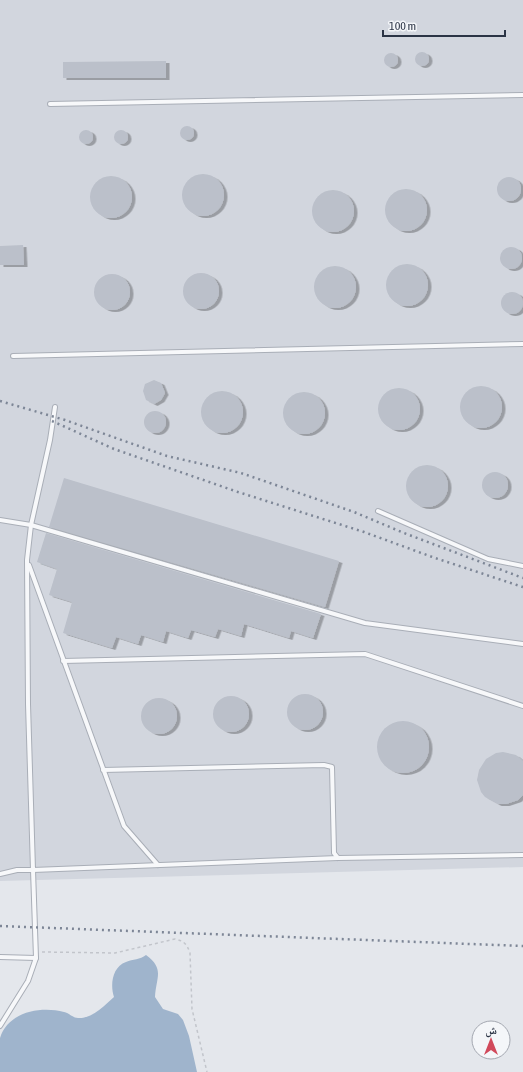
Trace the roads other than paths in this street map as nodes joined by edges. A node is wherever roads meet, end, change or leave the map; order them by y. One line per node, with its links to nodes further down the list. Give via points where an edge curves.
1 (523, 95): 2 (lane)
2 (50, 104)
3 (523, 344): 4 (lane)
4 (13, 356)
5 (55, 407): 8 (lane)
6 (378, 512): 10 (lane, via 488,559)
7 (0, 520): 8 (lane)
8 (31, 525): 9 (lane); 11 (lane, via 365,623)
9 (27, 560): 12 (lane); 18 (lane)
10 (523, 566)
11 (523, 644)
12 (63, 662): 13 (lane, via 365,654); 14 (lane)
13 (523, 706)
14 (103, 770): 16 (lane, via 324,765 332,767 334,853); 17 (lane, via 124,826)
15 (523, 855): 16 (lane)
16 (338, 858): 17 (lane)
17 (158, 865): 18 (lane)
18 (33, 870): 19 (lane); 21 (lane)
19 (0, 874)
20 (0, 957): 21 (lane)
21 (36, 958): 22 (lane, via 28,981)
22 (0, 1026)

